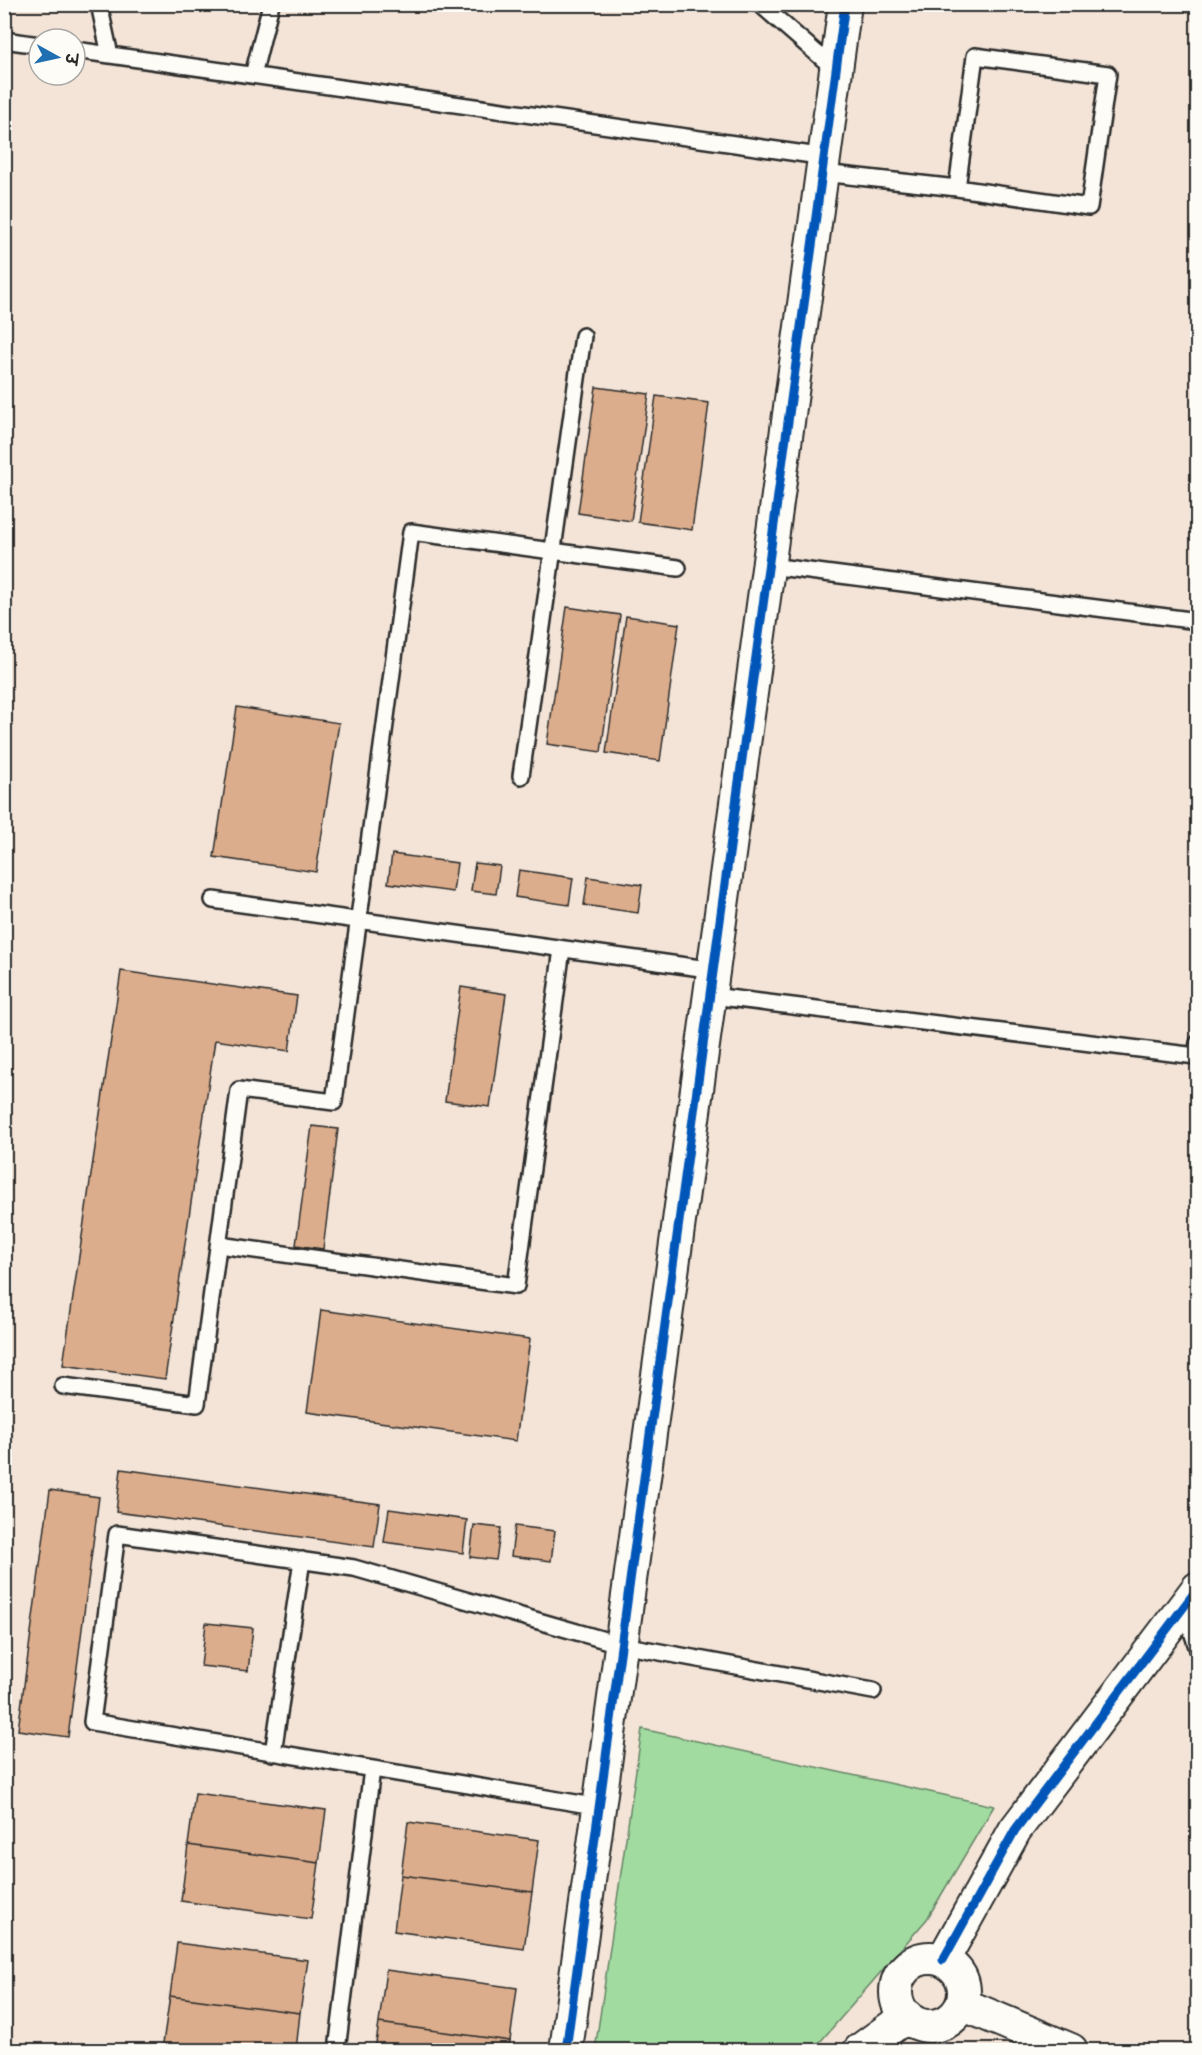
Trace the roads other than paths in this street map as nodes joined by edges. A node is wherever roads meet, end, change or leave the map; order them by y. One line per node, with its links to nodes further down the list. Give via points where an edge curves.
1 (99, 4): 8 (lane)
2 (271, 4): 10 (lane)
3 (759, 4): 9 (lane)
4 (845, 4): 9 (street)
5 (4, 40): 6 (lane)
6 (27, 43)
7 (87, 52): 8 (lane)
8 (110, 55): 10 (lane)
9 (837, 71): 11 (street)
10 (253, 75): 11 (lane)
11 (825, 165): 12 (lane); 15 (street)
12 (957, 188): 12 (lane, via 1089,207 1108,74 975,56)
13 (583, 336): 14 (lane)
14 (553, 551): 16 (lane); 18 (lane); 20 (lane, via 411,532)
15 (770, 566): 17 (lane); 22 (street)
16 (678, 568)
17 (1197, 621)
18 (521, 776)
19 (213, 900): 20 (lane)
20 (359, 920): 21 (lane); 24 (lane, via 334,1102 239,1090)
21 (561, 949): 22 (lane); 24 (lane, via 516,1286)
22 (713, 983): 23 (lane, via 1196,1056); 28 (street)
23 (1197, 1043)
24 (219, 1245): 25 (lane, via 197,1404)
25 (63, 1386)
26 (302, 1560): 28 (lane, via 354,1568); 31 (lane); 31 (lane, via 117,1533 92,1722)
27 (1190, 1596): 29 (lane); 34 (street, via 1015,1830)
28 (622, 1645): 30 (lane); 33 (street)
29 (1197, 1650)
30 (873, 1690)
31 (273, 1752): 32 (lane)
32 (372, 1769): 33 (lane); 37 (lane)
33 (600, 1807): 38 (street)
34 (943, 1960): 35 (street, via 961,1977); 36 (street, via 916,1960 898,1980 899,2006)
35 (962, 2004): 36 (street, via 955,2015 938,2024 918,2024); 40 (street)
36 (907, 2016): 39 (street)
37 (337, 2050)
38 (566, 2050)
39 (860, 2050)
40 (1071, 2050)

